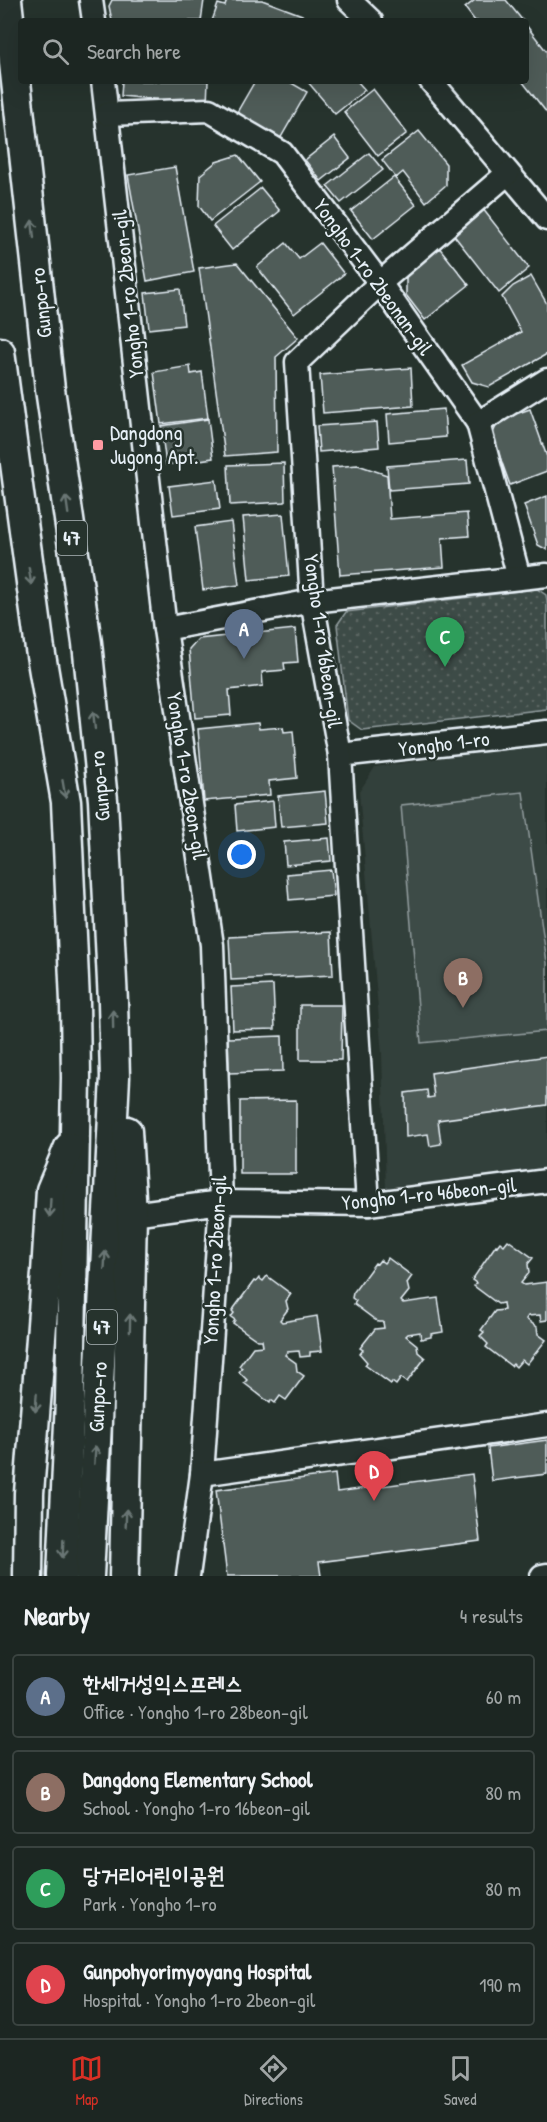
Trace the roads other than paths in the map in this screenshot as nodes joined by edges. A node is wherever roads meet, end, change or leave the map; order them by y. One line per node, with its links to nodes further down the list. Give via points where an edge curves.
1 (7, 0): 21 (main road, Gunpo-ro / 47, one-way to 1, via 102,789 87,643 50,389)
2 (91, 0): 4 (street)
3 (349, 0): 5 (street)
4 (94, 18)
5 (368, 18)
6 (103, 84): 8 (street, Yongho 1-ro 2beon-gil)
7 (434, 84): 9 (street)
8 (108, 114): 11 (street, Yongho 1-ro 2beonan-gil, via 209,110 282,153); 18 (street, Yongho 1-ro 2beon-gil)
9 (508, 173): 10 (street); 11 (street, Yongho 1-ro 16beon-gil)
10 (547, 219)
11 (380, 283): 14 (street, Yongho 1-ro 2beonan-gil); 17 (street, Yongho 1-ro 16beon-gil, via 297,362)
12 (0, 352): 22 (main road, Gunpo-ro / 47, one-way to 22, via 40,649 66,802 75,1002)
13 (547, 380): 14 (street)
14 (478, 423): 16 (street, Yongho 1-ro 2beonan-gil)
15 (547, 575): 16 (street)
16 (519, 578): 17 (street)
17 (312, 601): 18 (street); 20 (street, Yongho 1-ro 16beon-gil)
18 (165, 629): 24 (street, Yongho 1-ro 2beon-gil, via 212,945)
19 (547, 732): 20 (street, Yongho 1-ro)
20 (340, 756): 25 (street, Yongho 1-ro 16beon-gil)
21 (115, 1077): 26 (main road, via 128,1136); 32 (main road, Gunpo-ro / 47, one-way to 21)
22 (75, 1134): 30 (main road, 47, one-way to 30, via 51,1190 29,1493); 31 (main road, Gunpo-ro / 47, one-way to 31)
23 (547, 1181): 25 (street, Yongho 1-ro 46beon-gil)
24 (221, 1202): 25 (street, Yongho 1-ro 46beon-gil); 26 (street, Yongho 1-ro 46beon-gil); 28 (street, Yongho 1-ro 2beon-gil)
25 (368, 1204)
26 (132, 1214): 33 (main road, one-way to 26)
27 (547, 1425): 28 (street)
28 (202, 1474): 34 (street, Yongho 1-ro 2beon-gil)
29 (547, 1575): 35 (street)
30 (28, 1576)
31 (62, 1576)
32 (89, 1576)
33 (123, 1576)
34 (188, 1576)
35 (542, 1576)

